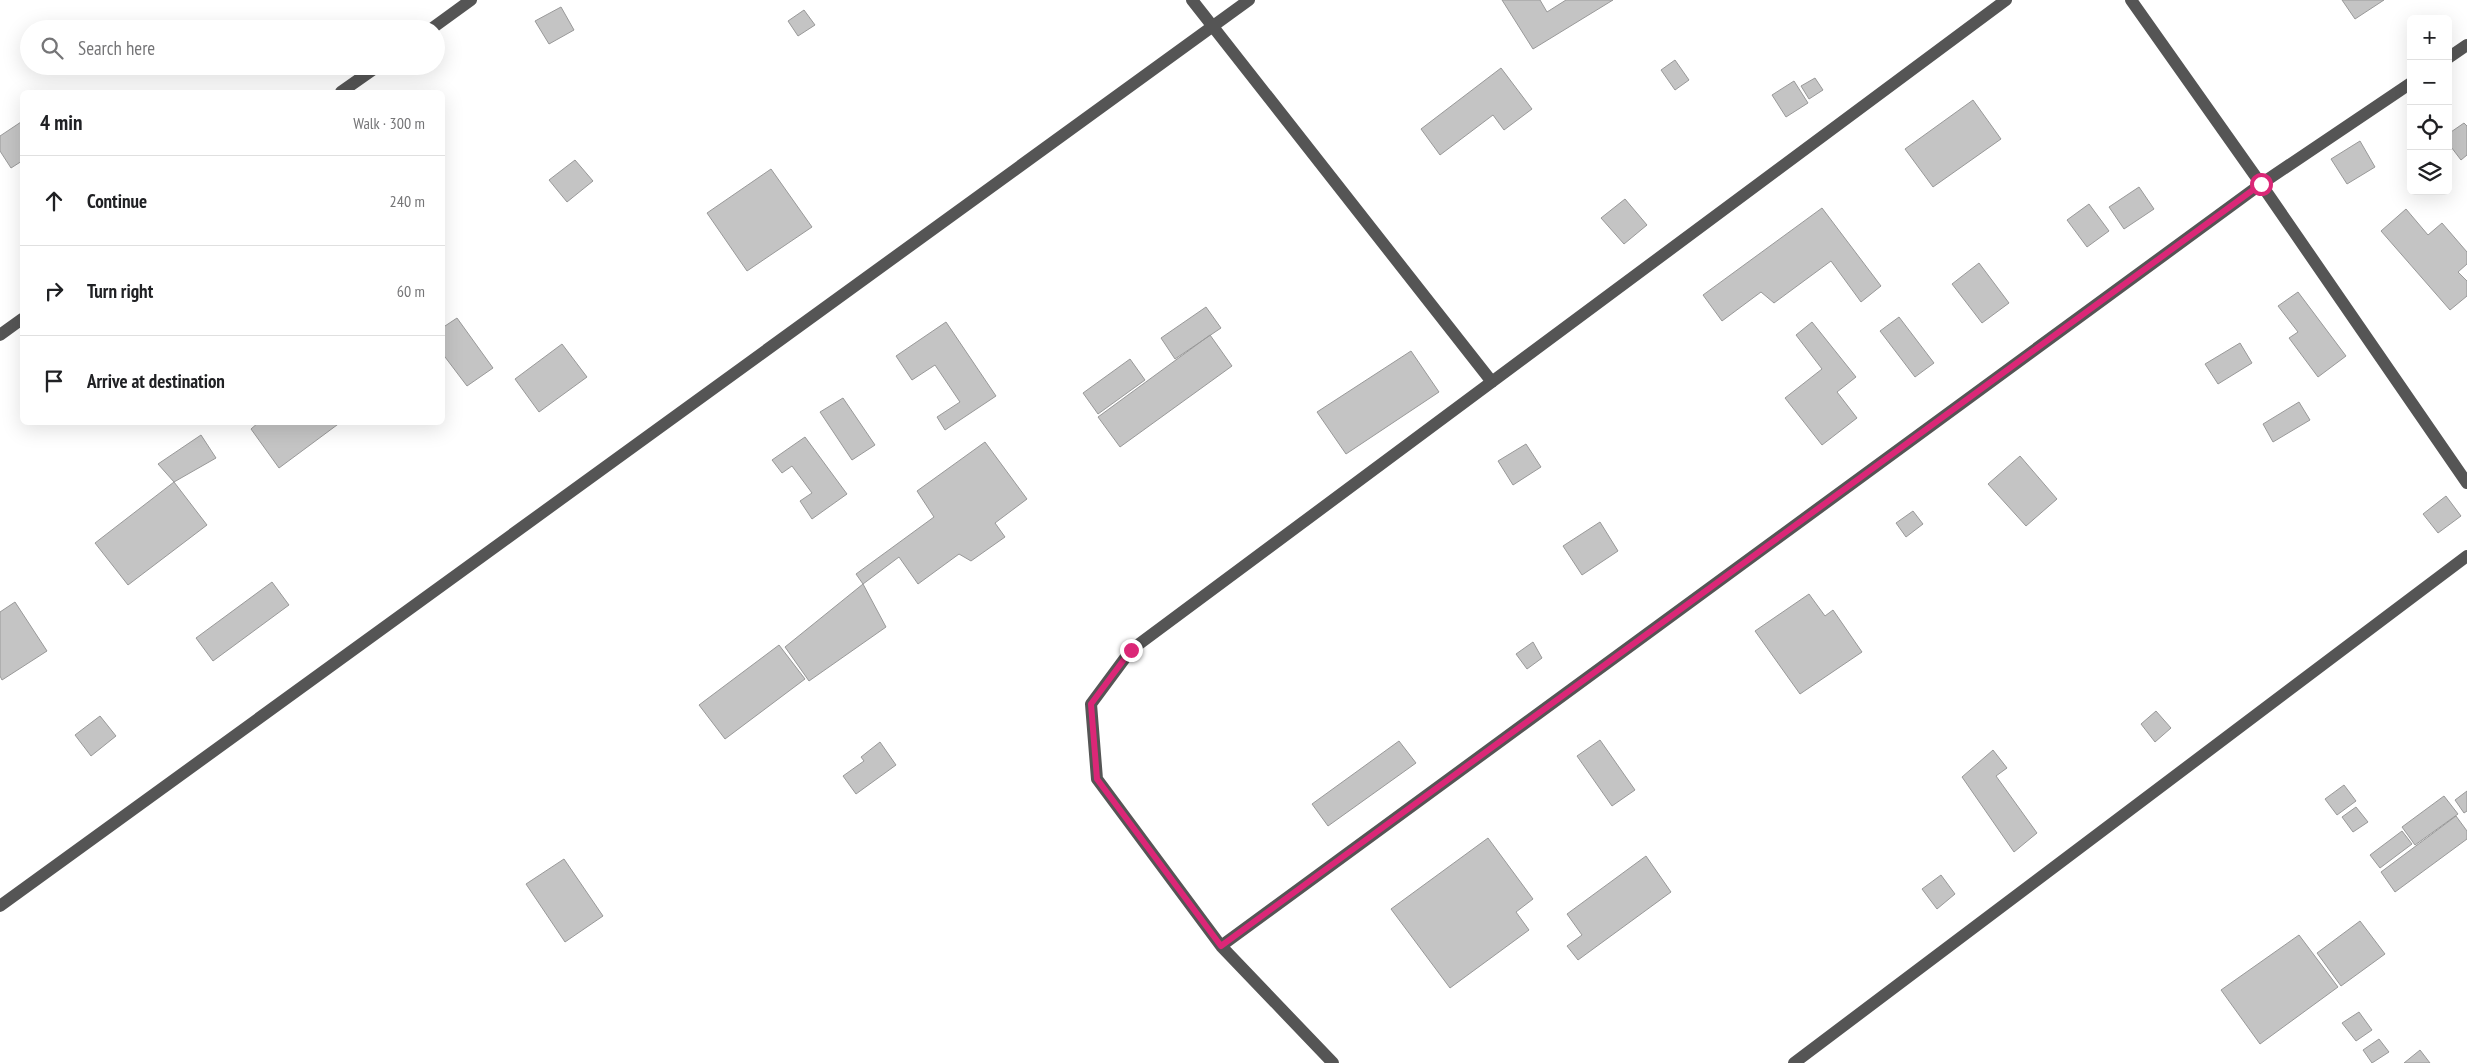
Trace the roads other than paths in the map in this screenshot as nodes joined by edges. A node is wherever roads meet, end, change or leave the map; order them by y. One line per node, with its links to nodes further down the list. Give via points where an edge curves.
1 (471, 0): 6 (street)
2 (1192, 0): 7 (street)
3 (1249, 0): 7 (street)
4 (2006, 0): 16 (street)
5 (2131, 0): 13 (street)
6 (443, 20)
7 (1212, 27): 16 (street); 19 (street)
8 (2467, 45): 9 (street)
9 (2452, 55)
10 (365, 75): 12 (street)
11 (2407, 86): 13 (street)
12 (344, 90)
13 (2261, 184): 17 (street); 20 (street)
14 (20, 320): 15 (street)
15 (0, 335)
16 (1492, 382): 20 (street, via 1131,650 1091,704 1097,779)
17 (2467, 483)
18 (2467, 556): 22 (street)
19 (0, 906)
20 (1221, 946): 21 (street)
21 (1333, 1063)
22 (1794, 1063)

